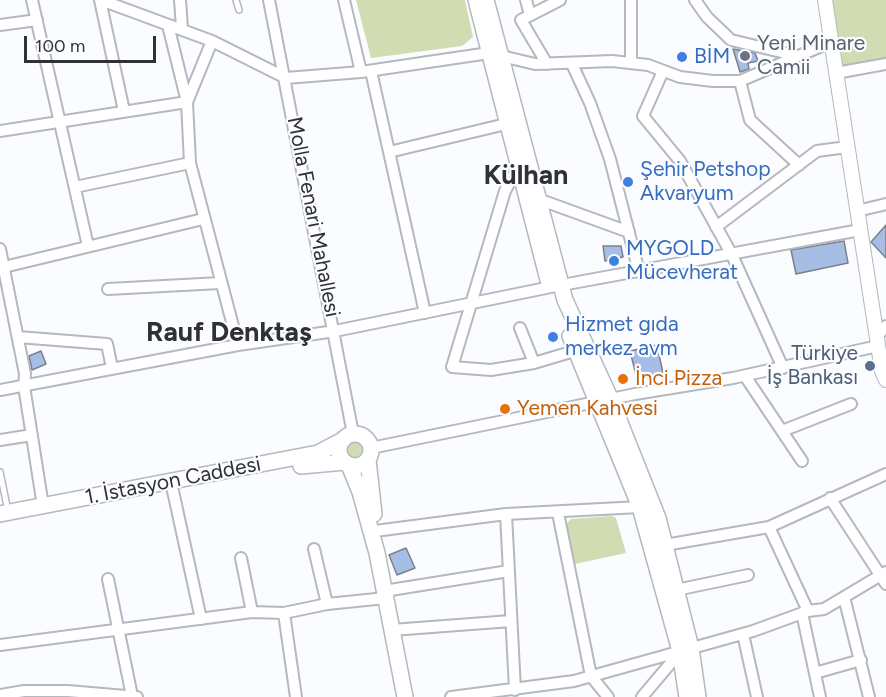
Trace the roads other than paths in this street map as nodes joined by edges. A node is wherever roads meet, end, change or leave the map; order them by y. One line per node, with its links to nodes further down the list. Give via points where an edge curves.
1 (32, 0): 16 (street)
2 (101, 0): 18 (street); 34 (street)
3 (180, 0): 19 (street)
4 (236, 0): 14 (lane)
5 (269, 0): 31 (street, Molla Fenari Mahallesi)
6 (344, 0): 29 (street)
7 (476, 0): 22 (main road)
8 (486, 0): 22 (main road)
9 (526, 0): 15 (street)
10 (560, 0): 15 (street)
11 (631, 0): 24 (street)
12 (695, 0): 23 (street, via 731,40)
13 (825, 0): 21 (street)
14 (239, 10)
15 (530, 15): 25 (street, via 521,20)
16 (37, 20): 17 (street); 35 (street)
17 (0, 25)
18 (168, 25): 19 (street); 33 (street)
19 (182, 28): 20 (street)
20 (212, 41): 31 (street); 33 (street)
21 (831, 42): 23 (street); 30 (street)
22 (495, 54): 25 (street); 29 (street); 36 (main road); 44 (main road)
23 (798, 56): 32 (street)
24 (631, 63): 26 (street); 28 (street)
25 (547, 64): 26 (street)
26 (572, 64): 50 (street, via 610,159)
27 (886, 64): 30 (street)
28 (663, 71): 32 (street, via 713,81); 48 (street, via 643,116 680,161)
29 (366, 72): 31 (street); 39 (street)
30 (836, 73): 38 (street)
31 (286, 78): 63 (street, Molla Fenari Mahallesi)
32 (740, 81): 41 (street, via 750,120)
33 (187, 102): 34 (street); 40 (street)
34 (124, 111): 35 (street)
35 (60, 120): 37 (street); 43 (street)
36 (506, 124): 39 (street); 42 (main road)
37 (0, 131)
38 (847, 147): 41 (street, via 817,151); 46 (street)
39 (389, 152): 60 (street)
40 (190, 163): 43 (street); 47 (street)
41 (799, 165): 48 (street)
42 (518, 167): 57 (main road); 59 (street, via 505,191)
43 (75, 187): 51 (street)
44 (538, 199): 50 (street); 57 (main road)
45 (886, 204): 46 (street)
46 (857, 211): 49 (street)
47 (203, 219): 51 (street); 56 (street)
48 (716, 227): 53 (street)
49 (860, 230): 53 (street); 65 (street)
50 (629, 232): 55 (street)
51 (88, 246): 54 (street)
52 (0, 249): 54 (street)
53 (732, 255): 55 (street); 70 (street)
54 (4, 267): 64 (street)
55 (639, 272): 57 (street)
56 (220, 283): 58 (street); 66 (street)
57 (556, 286): 59 (street); 67 (main road)
58 (108, 289)
59 (473, 303): 60 (street); 68 (street, via 452,367 491,370)
60 (425, 313): 63 (street)
61 (886, 326): 65 (street)
62 (520, 328): 68 (street)
63 (335, 331): 66 (street); 79 (street, Molla Fenari Mahallesi)
64 (18, 337): 69 (street, via 107,344); 73 (street)
65 (877, 342): 70 (street); 72 (street)
66 (238, 345): 69 (street)
67 (582, 349): 68 (street); 75 (main road)
68 (534, 363)
69 (112, 368): 73 (street)
70 (783, 368): 71 (street)
71 (746, 376): 75 (street); 77 (street)
72 (886, 380)
73 (24, 386): 74 (street); 78 (street)
74 (0, 390)
75 (605, 401): 81 (street); 89 (main road); 95 (main road, via 658,518)
76 (851, 404): 77 (street)
77 (782, 431): 82 (street)
78 (32, 435): 80 (street); 88 (street)
79 (348, 437): 81 (main road, via 362,436); 83 (main road, via 339,449); 88 (main road, 1. İstasyon Caddesi, via 318,453)
80 (0, 440)
81 (369, 454): 83 (main road, via 357,466); 94 (main road)
82 (802, 461)
83 (347, 464): 86 (main road, 1. İstasyon Caddesi, via 317,463); 97 (main road, via 360,492)
84 (0, 472): 92 (lane)
85 (886, 474): 87 (street)
86 (173, 491): 92 (main road, 1. İstasyon Caddesi); 110 (street)
87 (830, 498): 93 (street); 101 (street)
88 (43, 506): 92 (main road, 1. İstasyon Caddesi)
89 (640, 507): 90 (street); 116 (main road)
90 (558, 513): 91 (street); 119 (street)
91 (506, 514): 94 (street); 99 (street)
92 (3, 517)
93 (769, 527): 95 (street); 108 (street)
94 (375, 531): 97 (main road)
95 (665, 545): 103 (main road)
96 (314, 549): 106 (street)
97 (377, 553): 104 (main road)
98 (241, 558): 107 (street)
99 (508, 571): 104 (street); 111 (street)
100 (748, 575): 103 (street)
101 (884, 577): 105 (street)
102 (108, 579): 112 (street)
103 (676, 590): 116 (main road)
104 (385, 595): 106 (street); 113 (main road)
105 (844, 597): 108 (street, via 824,609); 117 (street)
106 (327, 604): 109 (street)
107 (252, 612): 109 (street); 110 (street)
108 (805, 612): 114 (street); 118 (street)
109 (284, 613): 125 (street)
110 (201, 619): 112 (street)
111 (511, 621): 113 (street); 120 (street)
112 (119, 629): 115 (street); 123 (street)
113 (392, 630): 126 (main road)
114 (743, 634): 116 (street); 132 (street)
115 (0, 645)
116 (686, 650): 119 (street); 129 (street); 130 (main road); 131 (main road)
117 (861, 660): 118 (street); 134 (street)
118 (815, 673): 133 (street)
119 (591, 676): 120 (street); 128 (street)
120 (515, 690): 127 (street)
121 (0, 695): 122 (street, via 24,691)
122 (80, 695): 123 (street)
123 (132, 696): 124 (street)
124 (137, 697)
125 (296, 697)
126 (405, 697)
127 (451, 697)
128 (608, 697)
129 (642, 697)
130 (687, 697)
131 (698, 697)
132 (757, 697)
133 (820, 697)
134 (869, 697)

